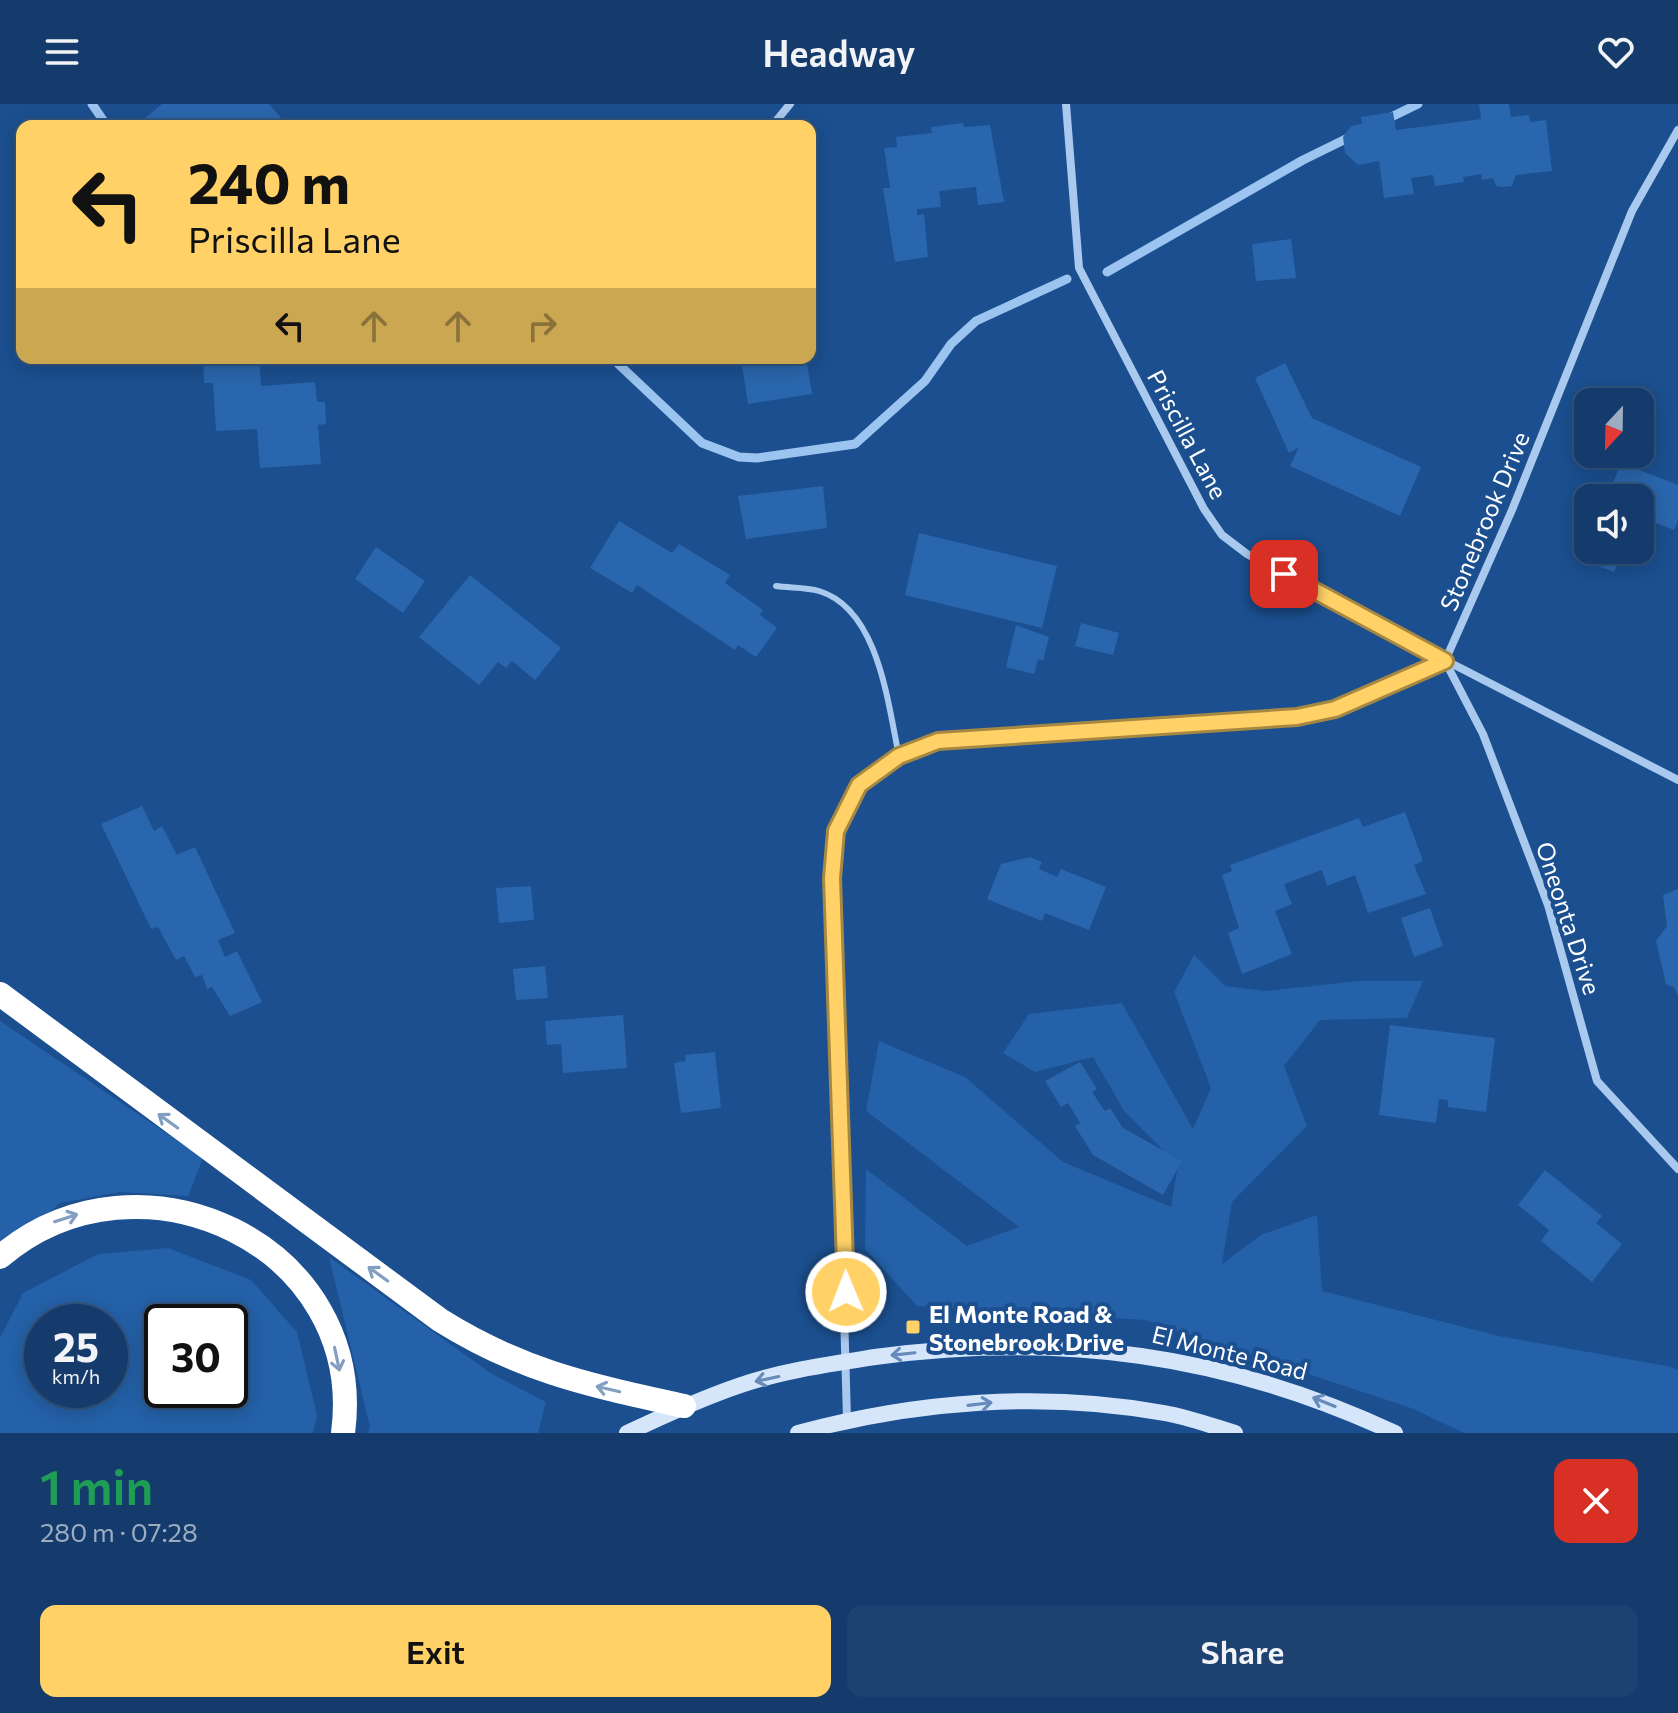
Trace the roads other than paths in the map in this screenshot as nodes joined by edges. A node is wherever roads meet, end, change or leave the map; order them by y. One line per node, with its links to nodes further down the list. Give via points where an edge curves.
1 (790, 104): 3 (street)
2 (1066, 104): 6 (street, Priscilla Lane, via 1079,268 1204,509 1222,535 1247,554)
3 (777, 120)
4 (1678, 130): 6 (street, Stonebrook Drive, via 1632,211 1507,523)
5 (776, 586): 7 (lane, via 821,591 855,614 877,658)
6 (1445, 661): 7 (street, via 1335,709 1297,717 971,736 938,741); 8 (street, Priscilla Lane); 10 (street, Oneonta Drive, via 1483,734 1548,905 1597,1081)
7 (899, 756): 12 (street, via 859,785 836,831 832,878 845,1247)
8 (1678, 780)
9 (0, 994): 13 (highway, one-way to 9, via 564,1378 482,1346)
10 (1678, 1169)
11 (0, 1257): 15 (highway, one-way to 15, via 57,1219 97,1209 142,1204 186,1211 228,1226 265,1249 318,1309 342,1382)
12 (843, 1362): 13 (street, El Monte Road, one-way to 13, via 742,1384); 14 (street); 19 (street, El Monte Road, one-way to 12, via 1308,1396 1240,1376 1103,1349 959,1347)
13 (684, 1406): 16 (street, El Monte Road)
14 (847, 1420): 17 (street); 18 (street, one-way to 18, via 1025,1399 1166,1413)
15 (343, 1433)
16 (627, 1433)
17 (798, 1433)
18 (1235, 1433)
19 (1395, 1433)

